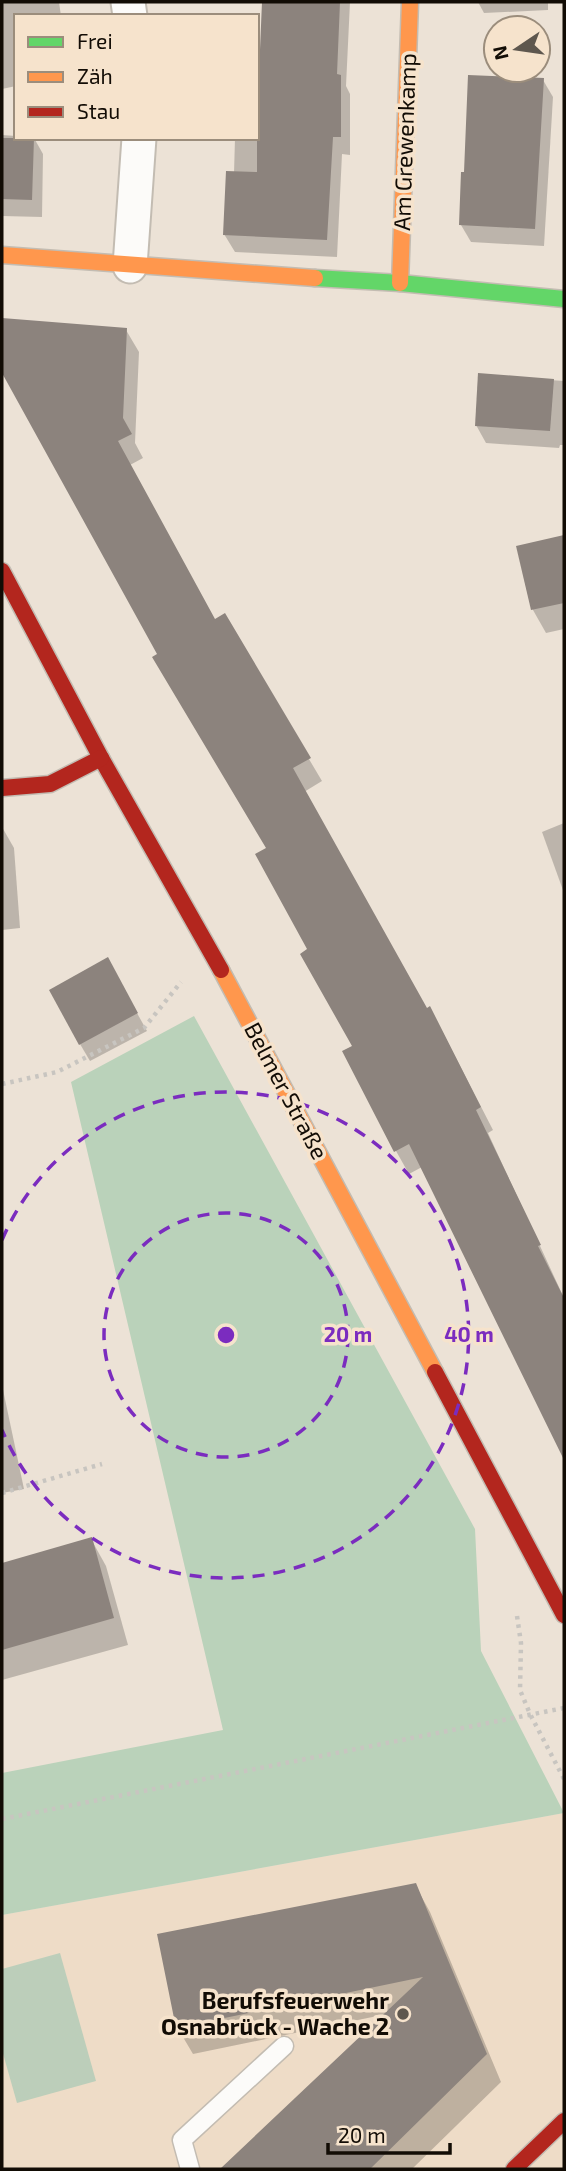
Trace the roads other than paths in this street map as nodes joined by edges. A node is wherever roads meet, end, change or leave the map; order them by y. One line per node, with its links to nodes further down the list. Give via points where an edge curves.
1 (410, 2): 5 (street, Am Grewenkamp)
2 (139, 140): 4 (street)
3 (2, 255): 4 (street)
4 (130, 266): 5 (street)
5 (400, 282): 6 (street)
6 (564, 299)
7 (5, 583): 8 (street, Belmer Straße)
8 (101, 758): 9 (street, via 50,784); 10 (street, Belmer Straße, via 213,956)
9 (2, 788)
10 (564, 1615)
11 (284, 2046): 13 (lane, via 182,2140)
12 (564, 2121): 14 (street)
13 (190, 2169)
14 (514, 2169)

